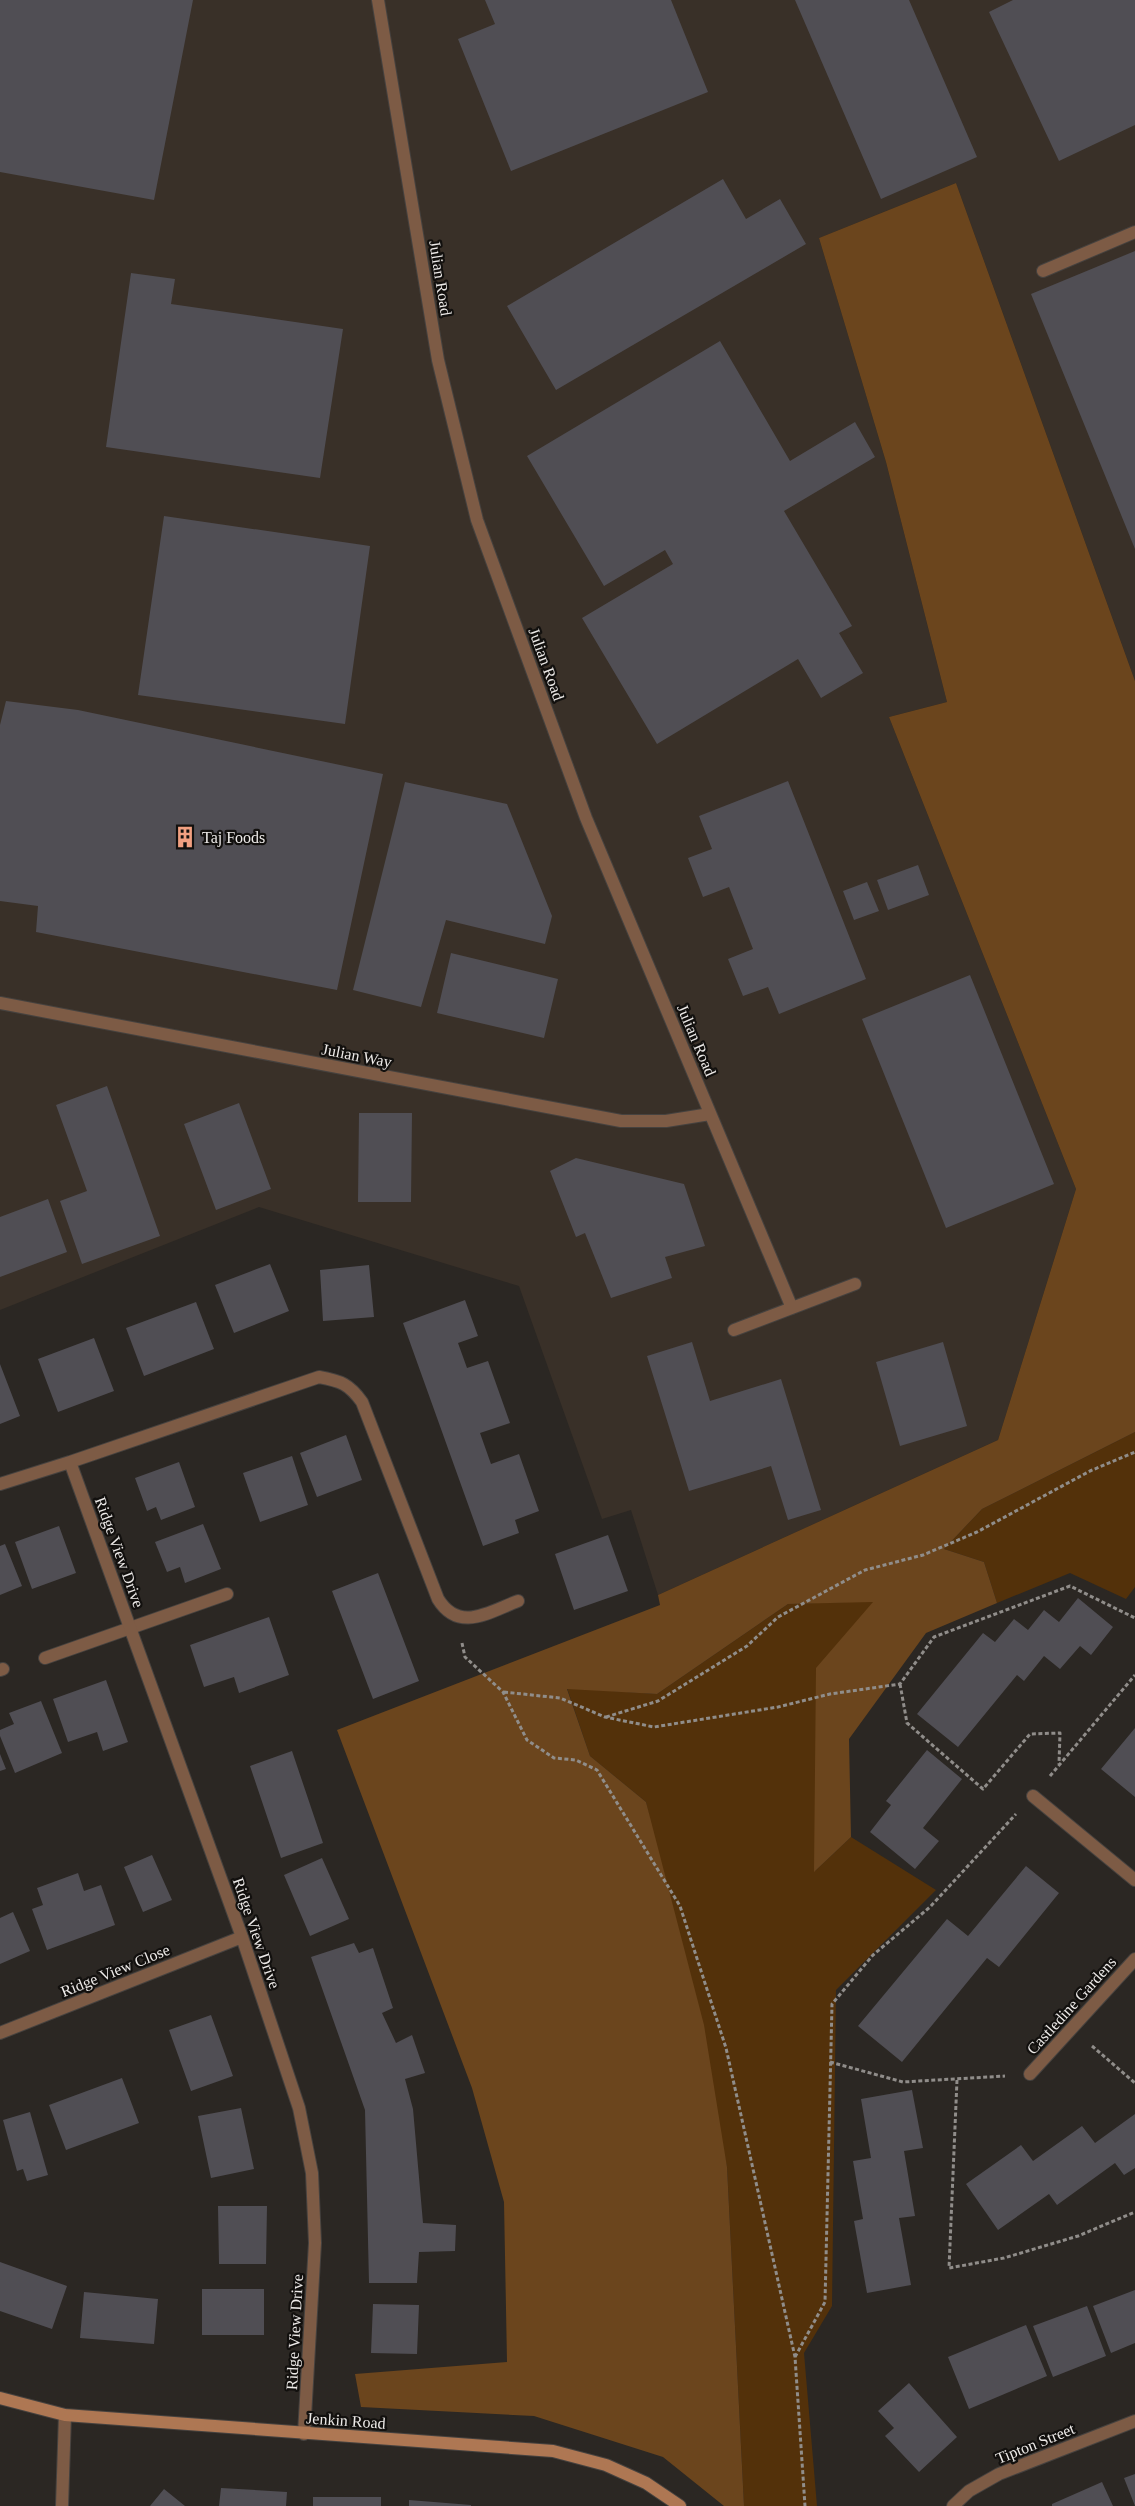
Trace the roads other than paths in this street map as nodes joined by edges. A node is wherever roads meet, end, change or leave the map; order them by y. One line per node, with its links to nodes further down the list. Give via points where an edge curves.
1 (378, 0): 5 (street, Julian Road, via 438,360 477,520 586,818)
2 (1135, 232): 3 (street)
3 (1043, 271)
4 (0, 1003): 5 (street, Julian Way, via 621,1121 666,1121)
5 (710, 1114): 7 (street, Julian Road)
6 (855, 1284): 7 (street)
7 (792, 1308): 8 (street)
8 (734, 1330)
9 (70, 1462): 10 (street); 12 (street, via 319,1377 337,1380 352,1389 362,1402 445,1610 457,1617 470,1619); 13 (street, Ridge View Drive)
10 (0, 1484)
11 (227, 1594): 13 (street)
12 (518, 1601)
13 (130, 1627): 14 (street); 17 (street, Ridge View Drive)
14 (45, 1658)
15 (1033, 1796): 16 (street)
16 (1135, 1880)
17 (242, 1937): 19 (street, Ridge View Close); 24 (street, Ridge View Drive, via 299,2108 312,2173 316,2243)
18 (1135, 1959): 20 (street, Castledine Gardens)
19 (0, 2033)
20 (1030, 2074)
21 (0, 2398): 22 (street, Jenkin Road)
22 (65, 2415): 24 (street, Jenkin Road); 25 (street)
23 (1135, 2421): 27 (street, Tipton Street, via 999,2474 969,2491)
24 (304, 2434): 26 (street, Jenkin Road, via 553,2451 606,2465 646,2483)
25 (62, 2506)
26 (680, 2506)
27 (953, 2506)

